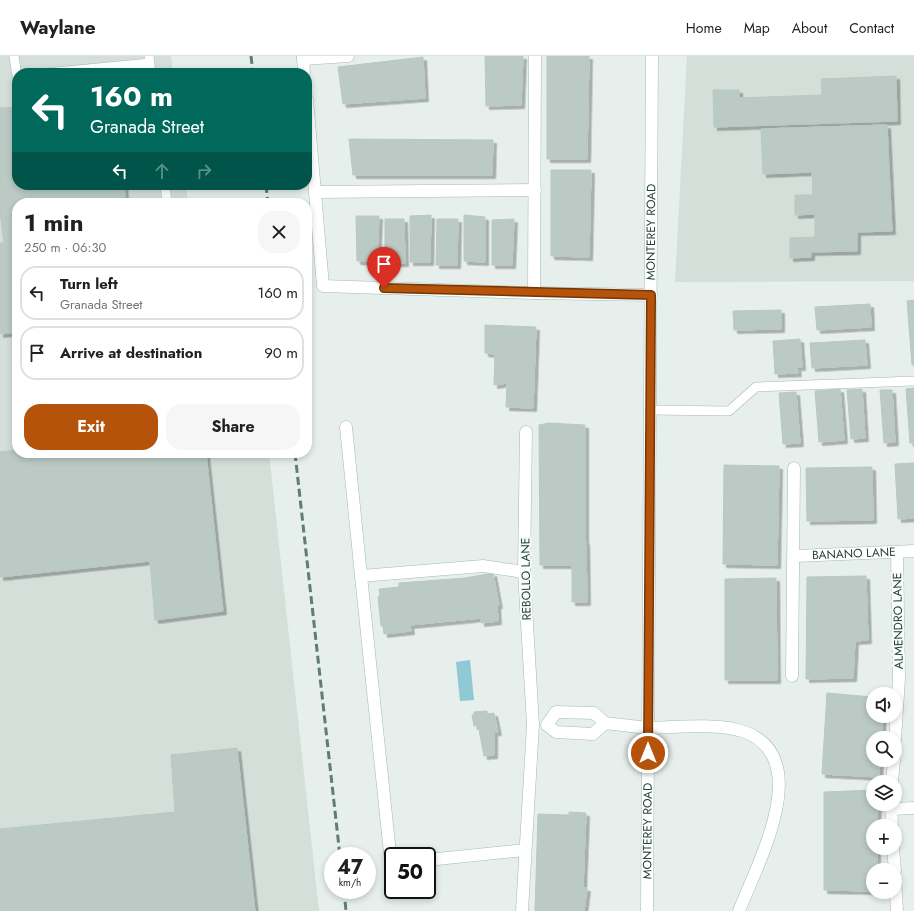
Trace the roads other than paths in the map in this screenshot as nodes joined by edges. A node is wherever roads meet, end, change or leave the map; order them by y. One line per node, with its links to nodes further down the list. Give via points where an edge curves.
1 (14, 56): 7 (lane)
2 (348, 56): 5 (street)
3 (535, 56): 11 (street)
4 (652, 56): 14 (street, MONTEREY ROAD)
5 (303, 58): 9 (street)
6 (150, 64): 8 (lane)
7 (16, 68)
8 (104, 68)
9 (304, 68)
10 (312, 151): 12 (street)
11 (535, 190): 12 (street); 13 (street)
12 (316, 192): 13 (street, via 323,286)
13 (534, 293): 14 (street)
14 (651, 295): 16 (street, MONTEREY ROAD)
15 (914, 381): 16 (lane, via 756,387 729,411)
16 (650, 410): 29 (street, MONTEREY ROAD)
17 (346, 427): 24 (street)
18 (526, 432): 23 (street, REBOLLO LANE)
19 (794, 468): 22 (street)
20 (914, 551): 21 (street, BANANO LANE)
21 (897, 552): 22 (street, BANANO LANE); 30 (street, ALMENDRO LANE, via 899,679)
22 (795, 556): 25 (street)
23 (524, 572): 24 (street, via 483,566); 27 (street, REBOLLO LANE)
24 (361, 576): 33 (street)
25 (792, 676)
26 (606, 723): 28 (street, via 594,734 556,732); 28 (street, via 594,713 556,712); 29 (street)
27 (533, 725): 28 (street); 34 (street, REBOLLO LANE)
28 (547, 725)
29 (648, 728): 38 (street, MONTEREY ROAD); 39 (street, via 729,728 758,739 770,751 778,768 780,785 777,808)
30 (896, 731)
31 (902, 807): 32 (street)
32 (914, 808)
33 (389, 847)
34 (525, 850): 35 (street); 37 (street, REBOLLO LANE)
35 (436, 859)
36 (896, 899): 40 (street)
37 (522, 911)
38 (647, 911)
39 (738, 911)
40 (897, 911)

